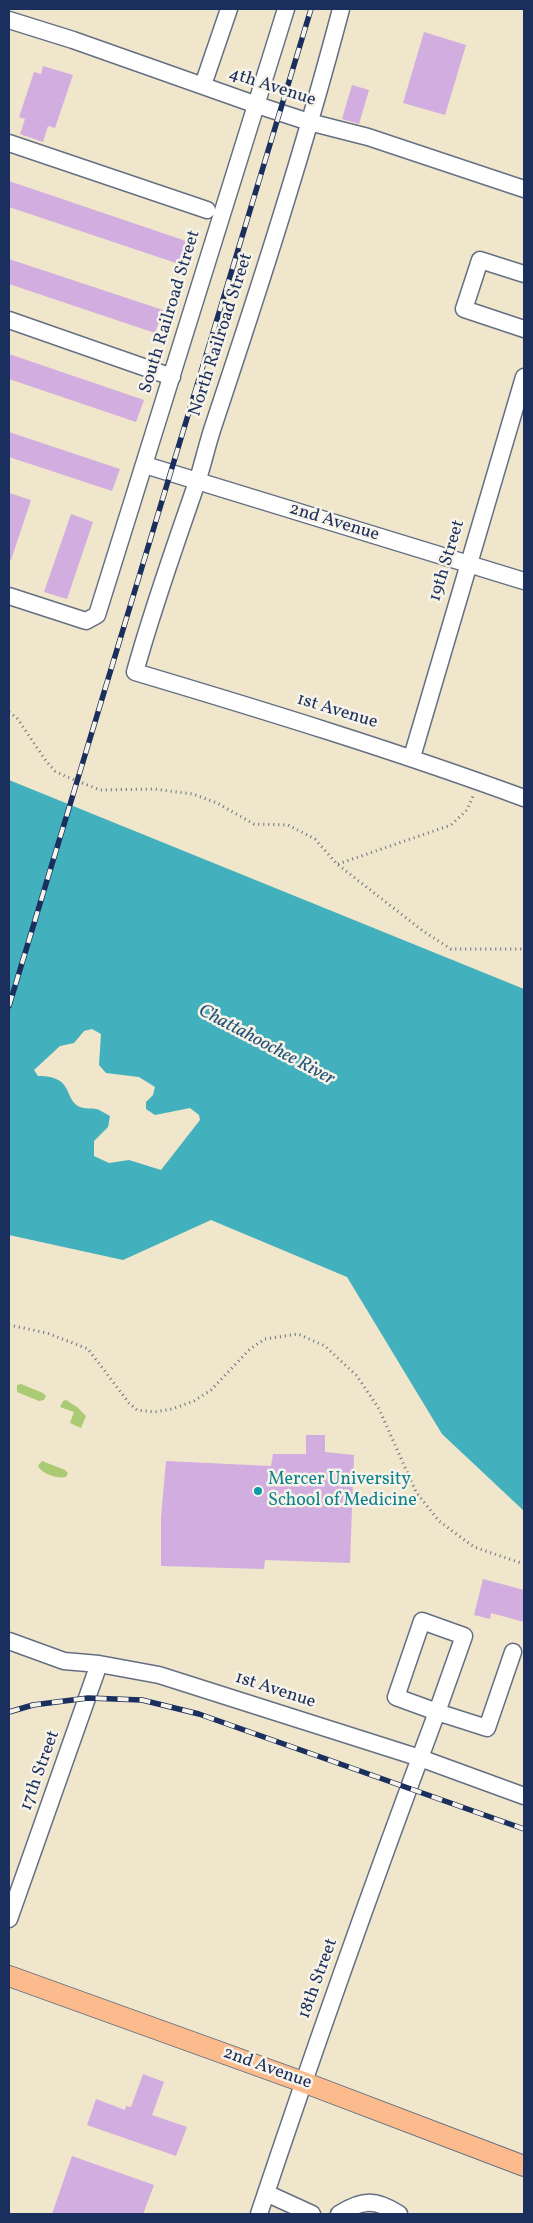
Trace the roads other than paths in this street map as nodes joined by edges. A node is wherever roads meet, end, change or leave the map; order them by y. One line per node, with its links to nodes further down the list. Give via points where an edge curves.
1 (229, 9): 5 (street)
2 (286, 9): 6 (street, South Railroad Street)
3 (341, 9): 7 (street, North Railroad Street)
4 (9, 20): 5 (street, 4th Avenue)
5 (203, 86): 6 (street, 4th Avenue)
6 (257, 105): 7 (street, 4th Avenue); 14 (street, South Railroad Street)
7 (309, 122): 9 (street, 4th Avenue, via 368,137); 17 (street, North Railroad Street)
8 (9, 143): 10 (street)
9 (524, 189)
10 (207, 210)
11 (524, 274): 13 (street, via 480,260 464,309)
12 (9, 320): 14 (street)
13 (524, 330)
14 (172, 377): 16 (street, South Railroad Street)
15 (524, 378): 18 (street, 19th Street)
16 (145, 464): 17 (street, 2nd Avenue); 20 (street, South Railroad Street, via 97,615 86,621)
17 (197, 481): 18 (street, 2nd Avenue); 21 (street, North Railroad Street)
18 (469, 565): 19 (street, 2nd Avenue); 22 (street, 19th Street)
19 (524, 581)
20 (9, 596)
21 (134, 672): 22 (street, 1st Avenue)
22 (412, 757): 23 (street, 1st Avenue)
23 (524, 798)
24 (9, 1641): 26 (street, 1st Avenue, via 64,1661)
25 (513, 1652): 27 (street, via 488,1728)
26 (99, 1664): 28 (street, 1st Avenue, via 159,1675); 30 (street, 17th Street)
27 (437, 1712): 27 (street, via 464,1636 422,1621 396,1697); 28 (street, 18th Street)
28 (420, 1758): 29 (street, 1st Avenue); 32 (street, 18th Street)
29 (524, 1796)
30 (9, 1919)
31 (9, 1976): 32 (main road, 2nd Avenue)
32 (303, 2082): 33 (main road, 2nd Avenue); 34 (street, 18th Street)
33 (524, 2166)
34 (266, 2193): 35 (street, 18th Street); 36 (street)
35 (259, 2214)
36 (312, 2214)
37 (339, 2214): 38 (street, via 369,2202 384,2204)
38 (399, 2214)

